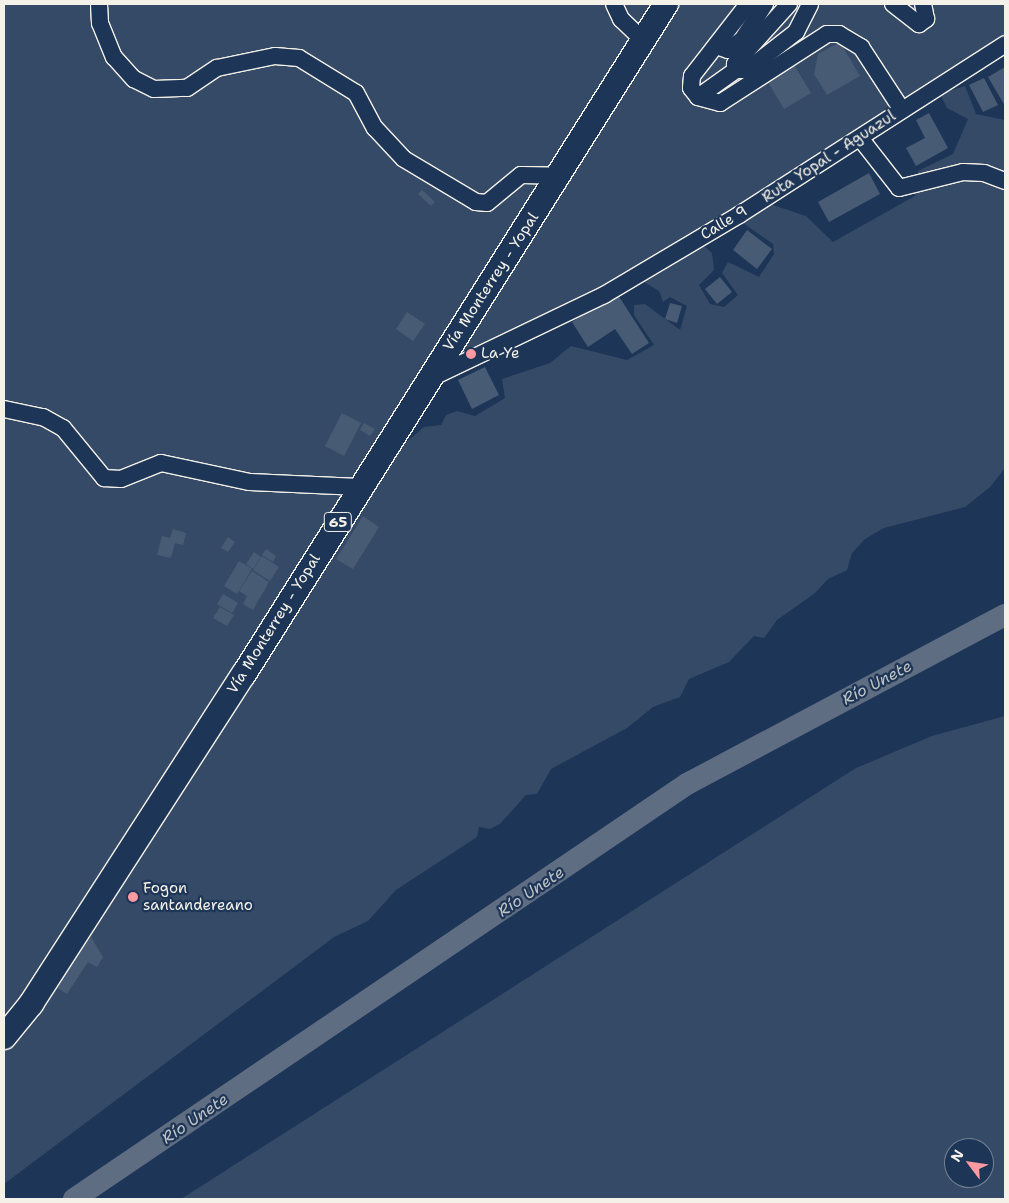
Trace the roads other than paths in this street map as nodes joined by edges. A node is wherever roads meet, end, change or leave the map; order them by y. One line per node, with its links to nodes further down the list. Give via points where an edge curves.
1 (99, 4): 17 (street, via 100,24 114,57 134,79 154,89 187,88 216,68 267,57 299,58 356,93 375,128 404,159 476,202 487,203 521,175)
2 (614, 4): 10 (street, via 621,20)
3 (666, 4): 10 (street)
4 (748, 4): 12 (street)
5 (765, 4): 12 (street, via 742,40 728,50)
6 (789, 4): 13 (street, via 735,64)
7 (810, 4): 13 (street, via 796,32 747,70)
8 (893, 4): 9 (street, via 919,24 926,19)
9 (923, 4)
10 (643, 40): 17 (street)
11 (1005, 44): 15 (street, Ruta Yopal - Aguazul)
12 (716, 46): 14 (street, via 692,76 692,88)
13 (736, 70): 14 (street)
14 (698, 97): 15 (street, via 720,103 827,34 839,34 861,47)
15 (902, 110): 16 (street, Ruta Yopal - Aguazul)
16 (860, 138): 18 (street, via 899,188 962,172 984,173); 19 (street, Ruta Yopal - Aguazul, via 604,295)
17 (560, 176): 19 (street)
18 (1005, 180)
19 (430, 378): 21 (highway, Vía Monterrey - Yopal / 65)
20 (4, 409): 21 (street, via 43,417 63,428 104,478 121,478 161,462 250,482)
21 (359, 487): 22 (highway, Vía Monterrey - Yopal / 65, via 37,996)
22 (4, 1037)

